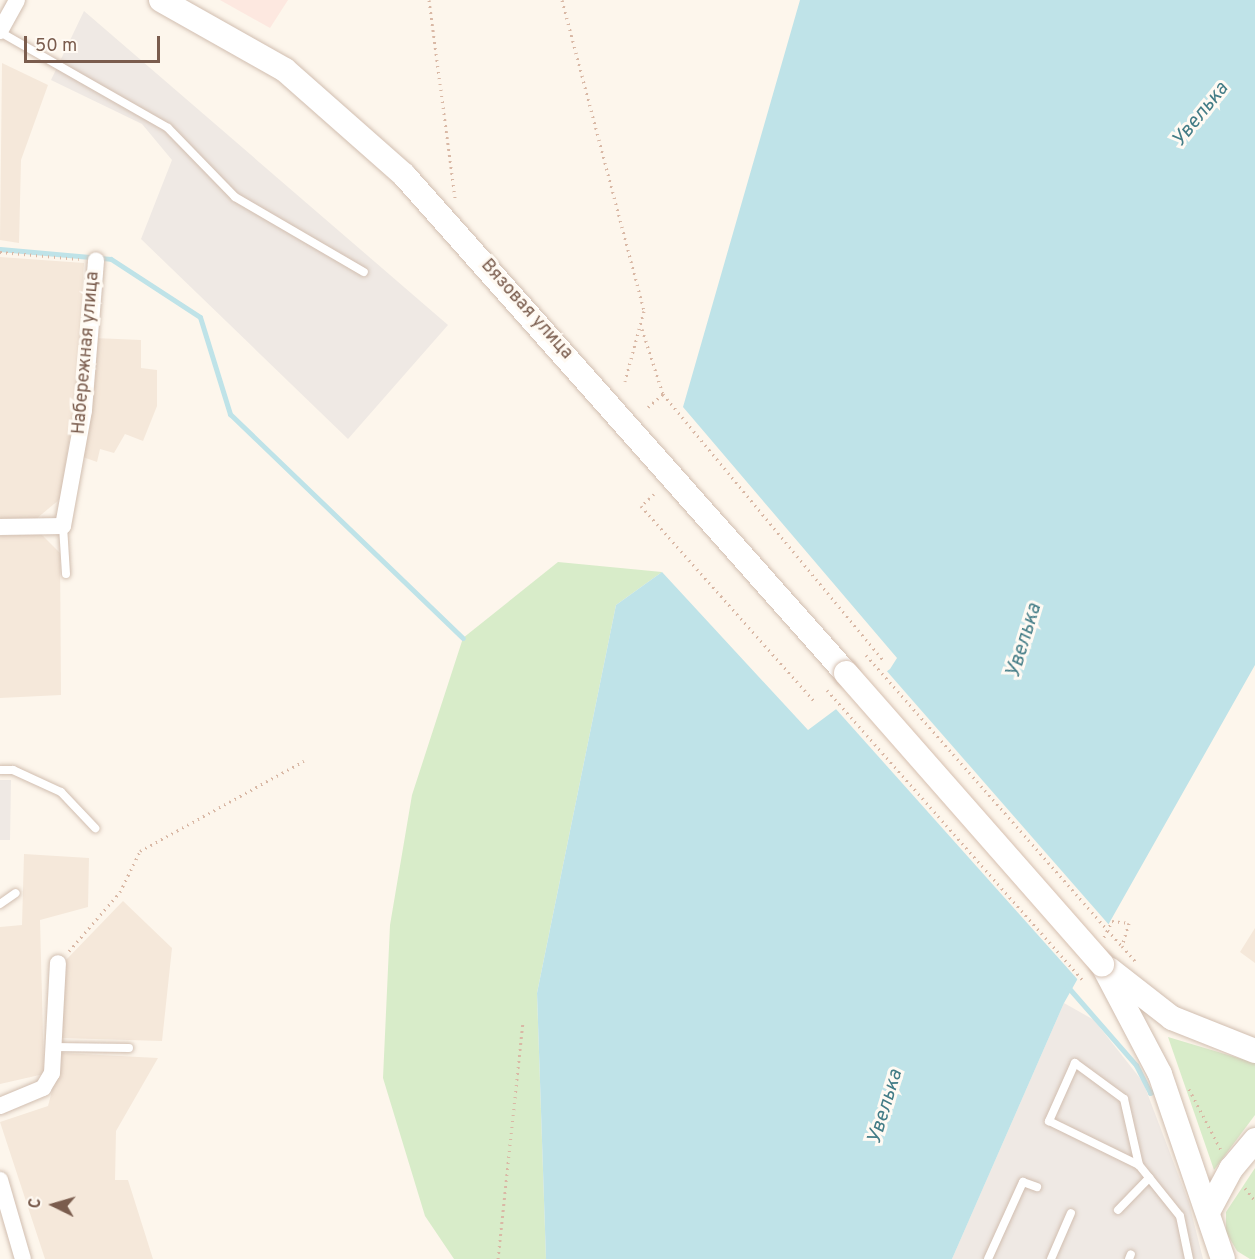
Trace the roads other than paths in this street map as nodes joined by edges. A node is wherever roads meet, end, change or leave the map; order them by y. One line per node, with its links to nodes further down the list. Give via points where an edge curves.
1 (17, 0): 3 (street)
2 (161, 0): 14 (street, Вязовая улица, bridge, via 285,70 404,175)
3 (0, 32): 5 (lane, via 168,128 235,197)
4 (96, 260): 6 (street, Набережная улица, via 84,410)
5 (364, 272)
6 (63, 526): 7 (street); 8 (lane)
7 (0, 528)
8 (66, 574)
9 (0, 770): 10 (lane, via 13,770 61,792)
10 (95, 828)
11 (16, 892): 12 (lane)
12 (0, 904)
13 (57, 963): 15 (street)
14 (1102, 964): 17 (street, via 1172,1018); 25 (street, via 1160,1074)
15 (52, 1047): 16 (lane); 18 (street, via 52,1073 43,1088)
16 (129, 1048)
17 (1255, 1051)
18 (0, 1106)
19 (1255, 1140): 25 (street, via 1231,1169)
20 (1139, 1165): 20 (lane, via 1124,1099 1075,1063 1049,1121); 21 (lane)
21 (1149, 1178): 24 (lane); 31 (lane, via 1180,1216)
22 (0, 1180): 28 (street)
23 (1037, 1187): 29 (lane, via 1023,1182)
24 (1118, 1210)
25 (1209, 1210): 27 (street)
26 (1071, 1213): 30 (lane)
27 (1220, 1250): 32 (street)
28 (23, 1259)
29 (988, 1259)
30 (1051, 1259)
31 (1189, 1259)
32 (1233, 1259)

